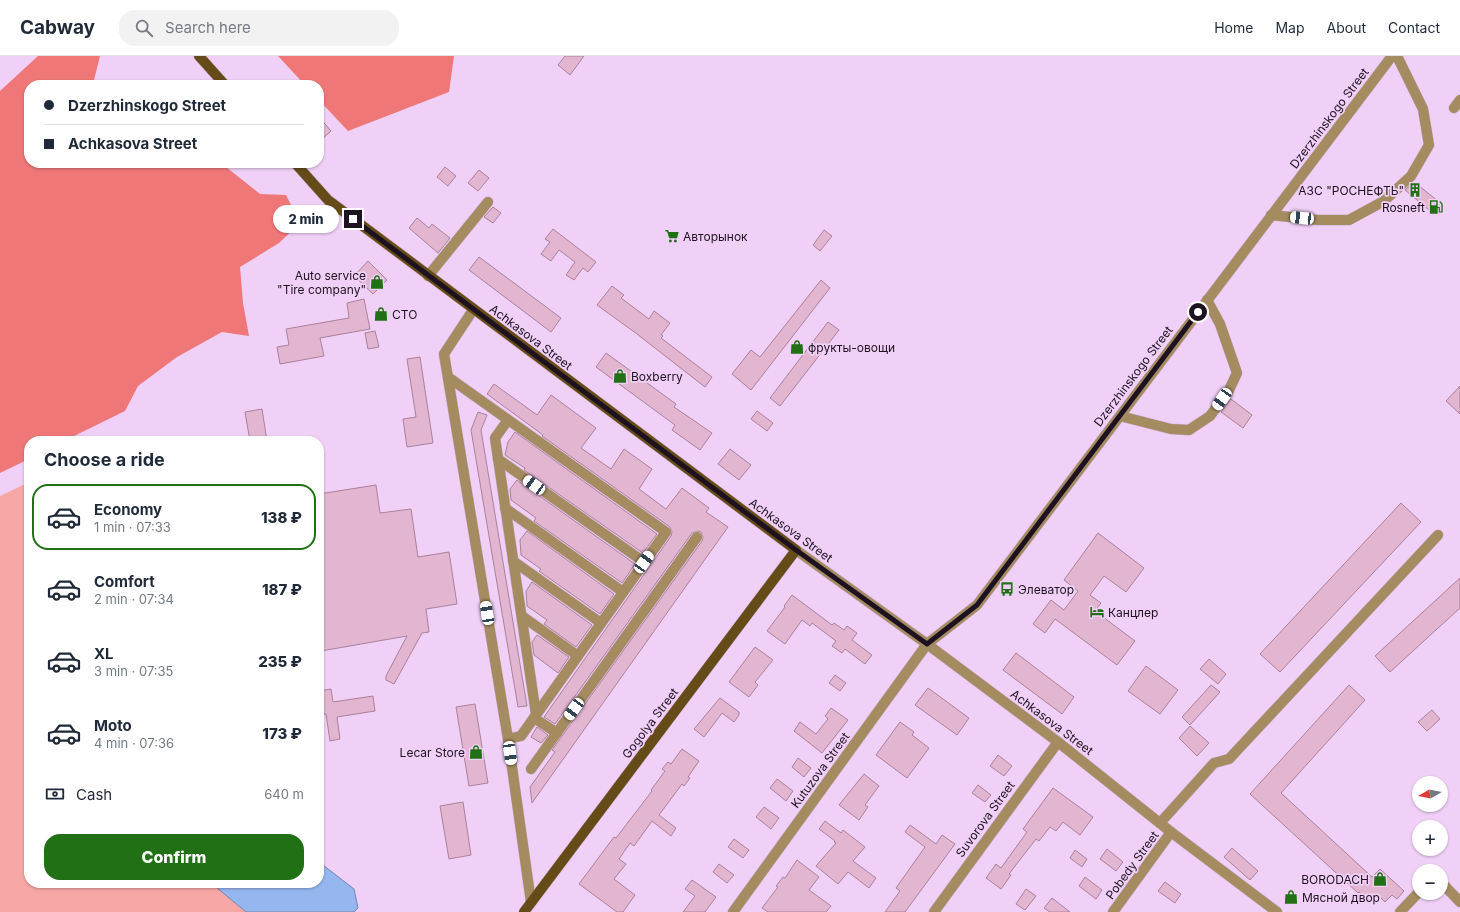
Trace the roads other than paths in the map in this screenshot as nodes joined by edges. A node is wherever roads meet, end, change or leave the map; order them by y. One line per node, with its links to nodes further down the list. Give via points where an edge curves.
1 (199, 56): 4 (main road)
2 (1392, 56): 7 (street, Dzerzhinskogo Street)
3 (1397, 56): 7 (street, via 1423,109 1429,145 1411,176 1384,202 1349,220 1318,220)
4 (221, 80)
5 (299, 168): 8 (main road, Achkasova Street, via 328,200)
6 (488, 202): 8 (street)
7 (1272, 215): 9 (street, Dzerzhinskogo Street)
8 (428, 276): 10 (main road, Achkasova Street)
9 (1207, 300): 12 (street, Dzerzhinskogo Street); 12 (street, via 1220,324 1237,373 1229,390 1210,416 1189,430 1171,429)
10 (473, 310): 11 (street, via 444,354); 18 (main road, Achkasova Street)
11 (448, 377): 13 (street); 28 (street)
12 (1120, 416): 24 (street, Dzerzhinskogo Street, via 977,605)
13 (508, 420): 14 (street, via 495,438); 20 (street, via 666,532)
14 (498, 459): 15 (street); 20 (street)
15 (505, 508): 19 (street); 21 (street)
16 (1438, 535): 31 (street, via 1229,759 1214,763)
17 (696, 537): 27 (street)
18 (796, 550): 24 (street, Achkasova Street); 35 (main road, Gogolya Street)
19 (513, 561): 22 (street); 23 (street)
20 (644, 562): 21 (street)
21 (623, 592): 23 (street)
22 (522, 616): 25 (street); 26 (street)
23 (601, 623): 25 (street)
24 (927, 644): 29 (street, Achkasova Street); 38 (street, Kutuzova Street)
25 (578, 656): 26 (street)
26 (535, 716): 27 (street); 28 (street, via 521,736)
27 (557, 733): 30 (street)
28 (508, 738): 35 (street)
29 (1058, 742): 31 (street, Achkasova Street); 39 (street, Suvorova Street)
30 (531, 769)
31 (1160, 823): 32 (street, Achkasova Street)
32 (1172, 832): 40 (street, Pobedy Street); 41 (street, Achkasova Street)
33 (1448, 889): 36 (street)
34 (1412, 899): 42 (street)
35 (531, 902): 37 (main road, Gogolya Street)
36 (1460, 902)
37 (524, 912)
38 (733, 912)
39 (934, 912)
40 (1113, 912)
41 (1277, 912)
42 (1400, 912)

